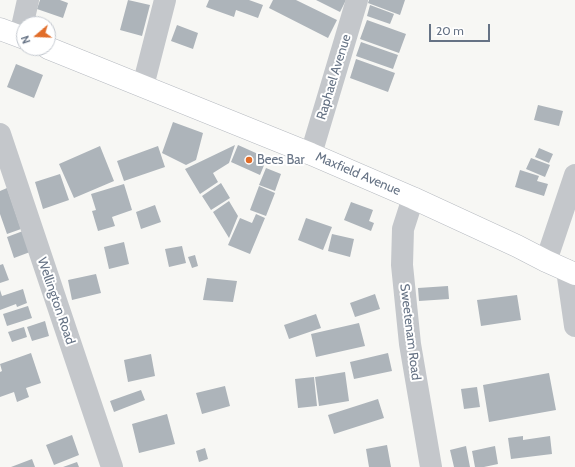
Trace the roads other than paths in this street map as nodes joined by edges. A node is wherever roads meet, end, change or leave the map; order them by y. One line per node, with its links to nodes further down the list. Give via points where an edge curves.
1 (28, 0): 4 (street)
2 (165, 0): 8 (street)
3 (357, 0): 10 (street, Raphael Avenue)
4 (25, 16)
5 (0, 29): 6 (main road)
6 (16, 35)
7 (56, 51): 8 (main road, Maxfield Avenue)
8 (143, 86): 10 (main road, Maxfield Avenue)
9 (0, 134): 16 (street, Wellington Road)
10 (311, 154): 12 (main road, Maxfield Avenue)
11 (575, 175): 13 (street)
12 (413, 198): 13 (main road, Maxfield Avenue); 17 (street, Sweetenam Road, via 403,229 402,264 410,344)
13 (546, 261): 14 (main road, Maxfield Avenue)
14 (571, 272): 15 (street)
15 (575, 326)
16 (112, 467)
17 (431, 467)

